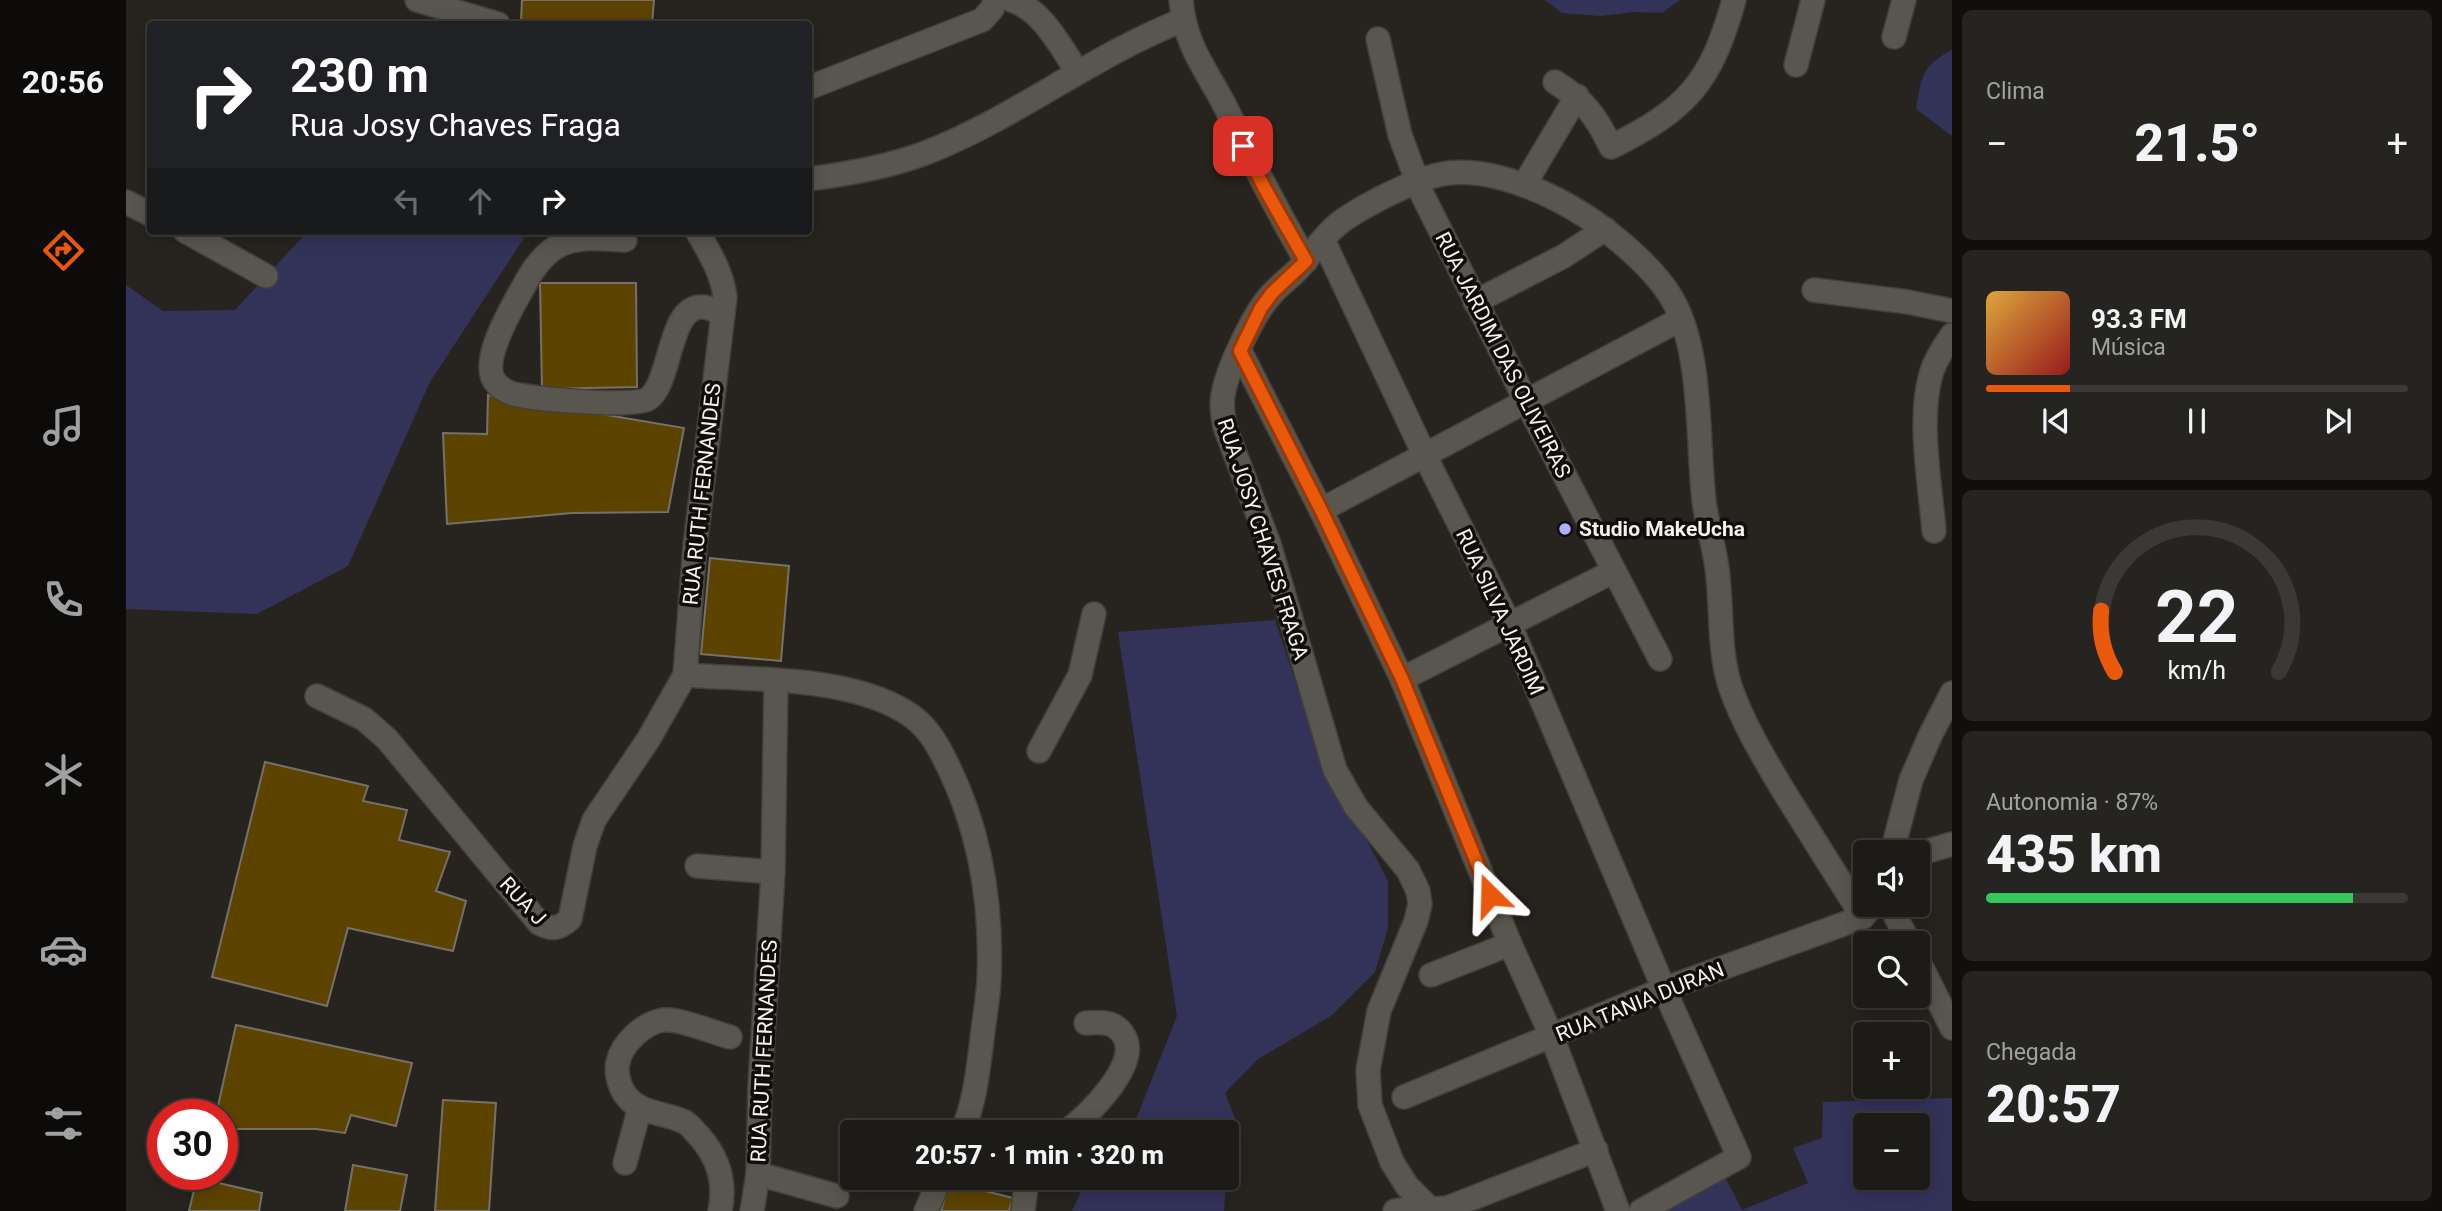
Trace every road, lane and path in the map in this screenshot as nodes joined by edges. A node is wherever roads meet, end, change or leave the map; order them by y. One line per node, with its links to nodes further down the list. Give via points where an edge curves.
1 (417, 0): 9 (street)
2 (995, 0): 15 (street, via 982,20)
3 (1011, 0): 13 (street, via 1034,13)
4 (1163, 0): 8 (street)
5 (1734, 0): 16 (street, via 1704,76 1671,113 1638,134 1611,147 1593,113)
6 (1813, 0): 12 (street)
7 (1903, 0): 10 (street)
8 (1182, 10): 13 (street); 27 (street, via 1190,43)
9 (488, 21)
10 (1894, 37)
11 (1378, 39): 18 (street, RUA JARDIM DAS OLIVEIRAS, via 1400,135)
12 (1796, 65)
13 (1077, 71): 17 (street, via 928,152 881,167)
14 (1555, 82): 16 (street)
15 (812, 86)
16 (1577, 96): 19 (street)
17 (812, 178)
18 (1417, 181): 19 (street, RUA JOSY CHAVES FRAGA, via 1440,173 1468,172); 26 (street, RUA JOSY CHAVES FRAGA, via 1360,209); 30 (street, RUA JARDIM DAS OLIVEIRAS)
19 (1524, 185): 22 (street, RUA JOSY CHAVES FRAGA)
20 (126, 202): 21 (street)
21 (147, 212)
22 (1605, 229): 30 (street, via 1564,257); 33 (street, RUA JOSY CHAVES FRAGA, via 1652,272 1672,297)
23 (192, 235): 28 (street)
24 (699, 235): 32 (street, RUA RUTH FERNANDES, via 723,281)
25 (625, 240): 32 (street, via 574,240 546,252 495,345 489,370 499,386 511,393 592,403 648,398 658,386 673,340 691,310 702,307)
26 (1323, 240): 27 (street, RUA JOSY CHAVES FRAGA); 37 (street, RUA SILVA JARDIM)
27 (1306, 261): 35 (street, RUA JOSY CHAVES FRAGA, via 1261,308)
28 (266, 276)
29 (1814, 289): 31 (street)
30 (1475, 302): 36 (street, RUA JARDIM DAS OLIVEIRAS)
31 (1952, 311)
32 (723, 314): 44 (street, RUA RUTH FERNANDES, via 695,546)
33 (1681, 319): 36 (street); 55 (street, RUA JOSY CHAVES FRAGA, via 1691,357 1704,502 1718,573 1723,660 1730,685 1768,765)
34 (1952, 335): 39 (street, via 1932,371 1926,395)
35 (1240, 351): 38 (street); 80 (street, RUA JOSY CHAVES FRAGA, via 1223,392 1225,427 1269,544 1329,753 1345,790 1408,870 1418,891 1416,921 1379,1011 1368,1070 1370,1105 1392,1162)
36 (1526, 401): 37 (street); 40 (street, RUA JARDIM DAS OLIVEIRAS)
37 (1425, 456): 38 (street); 42 (street, RUA SILVA JARDIM)
38 (1321, 510): 45 (street)
39 (1934, 531)
40 (1614, 571): 42 (street); 43 (street, RUA JARDIM DAS OLIVEIRAS)
41 (1094, 614): 49 (street, via 1080,675)
42 (1510, 625): 45 (street); 60 (street, RUA SILVA JARDIM)
43 (1660, 659)
44 (685, 675): 46 (street); 48 (street, RUA J, via 594,820 570,919 549,929 539,923 387,739 364,719)
45 (1402, 679): 57 (street)
46 (776, 681): 54 (street, RUA RUTH FERNANDES); 67 (street, via 832,685 873,695 906,712 930,732 961,792 984,877 989,982 973,1100)
47 (1952, 694): 50 (street, via 1911,780)
48 (317, 696)
49 (1039, 751)
50 (1895, 840)
51 (1952, 844): 52 (street)
52 (1930, 850)
53 (697, 866): 54 (street)
54 (773, 872): 71 (street, RUA RUTH FERNANDES)
55 (1853, 889)
56 (1853, 917): 60 (street, RUA TANIA DURAN)
57 (1510, 944): 58 (street); 64 (street)
58 (1431, 975)
59 (1930, 984): 62 (street)
60 (1664, 989): 64 (street, RUA TANIA DURAN); 82 (street, RUA SILVA JARDIM, via 1739,1157)
61 (1086, 1023): 68 (street, via 1105,1022 1119,1028 1128,1055 1115,1081)
62 (1952, 1028)
63 (730, 1037): 66 (street, via 664,1020 644,1028 628,1042 618,1062 619,1082)
64 (1552, 1037): 65 (street, RUA TANIA DURAN); 69 (street)
65 (1404, 1097)
66 (640, 1107): 70 (street); 76 (street, via 687,1123 709,1148 721,1173)
67 (966, 1120)
68 (1081, 1120)
69 (1597, 1150): 80 (street); 81 (street)
70 (625, 1163)
71 (758, 1174): 74 (street); 77 (street, RUA RUTH FERNANDES)
72 (934, 1190): 75 (street)
73 (1026, 1190): 78 (street)
74 (837, 1196)
75 (924, 1208)
76 (720, 1211)
77 (752, 1211)
78 (1023, 1211)
79 (1395, 1211): 80 (street)
80 (1431, 1211)
81 (1618, 1211)
82 (1641, 1211)

